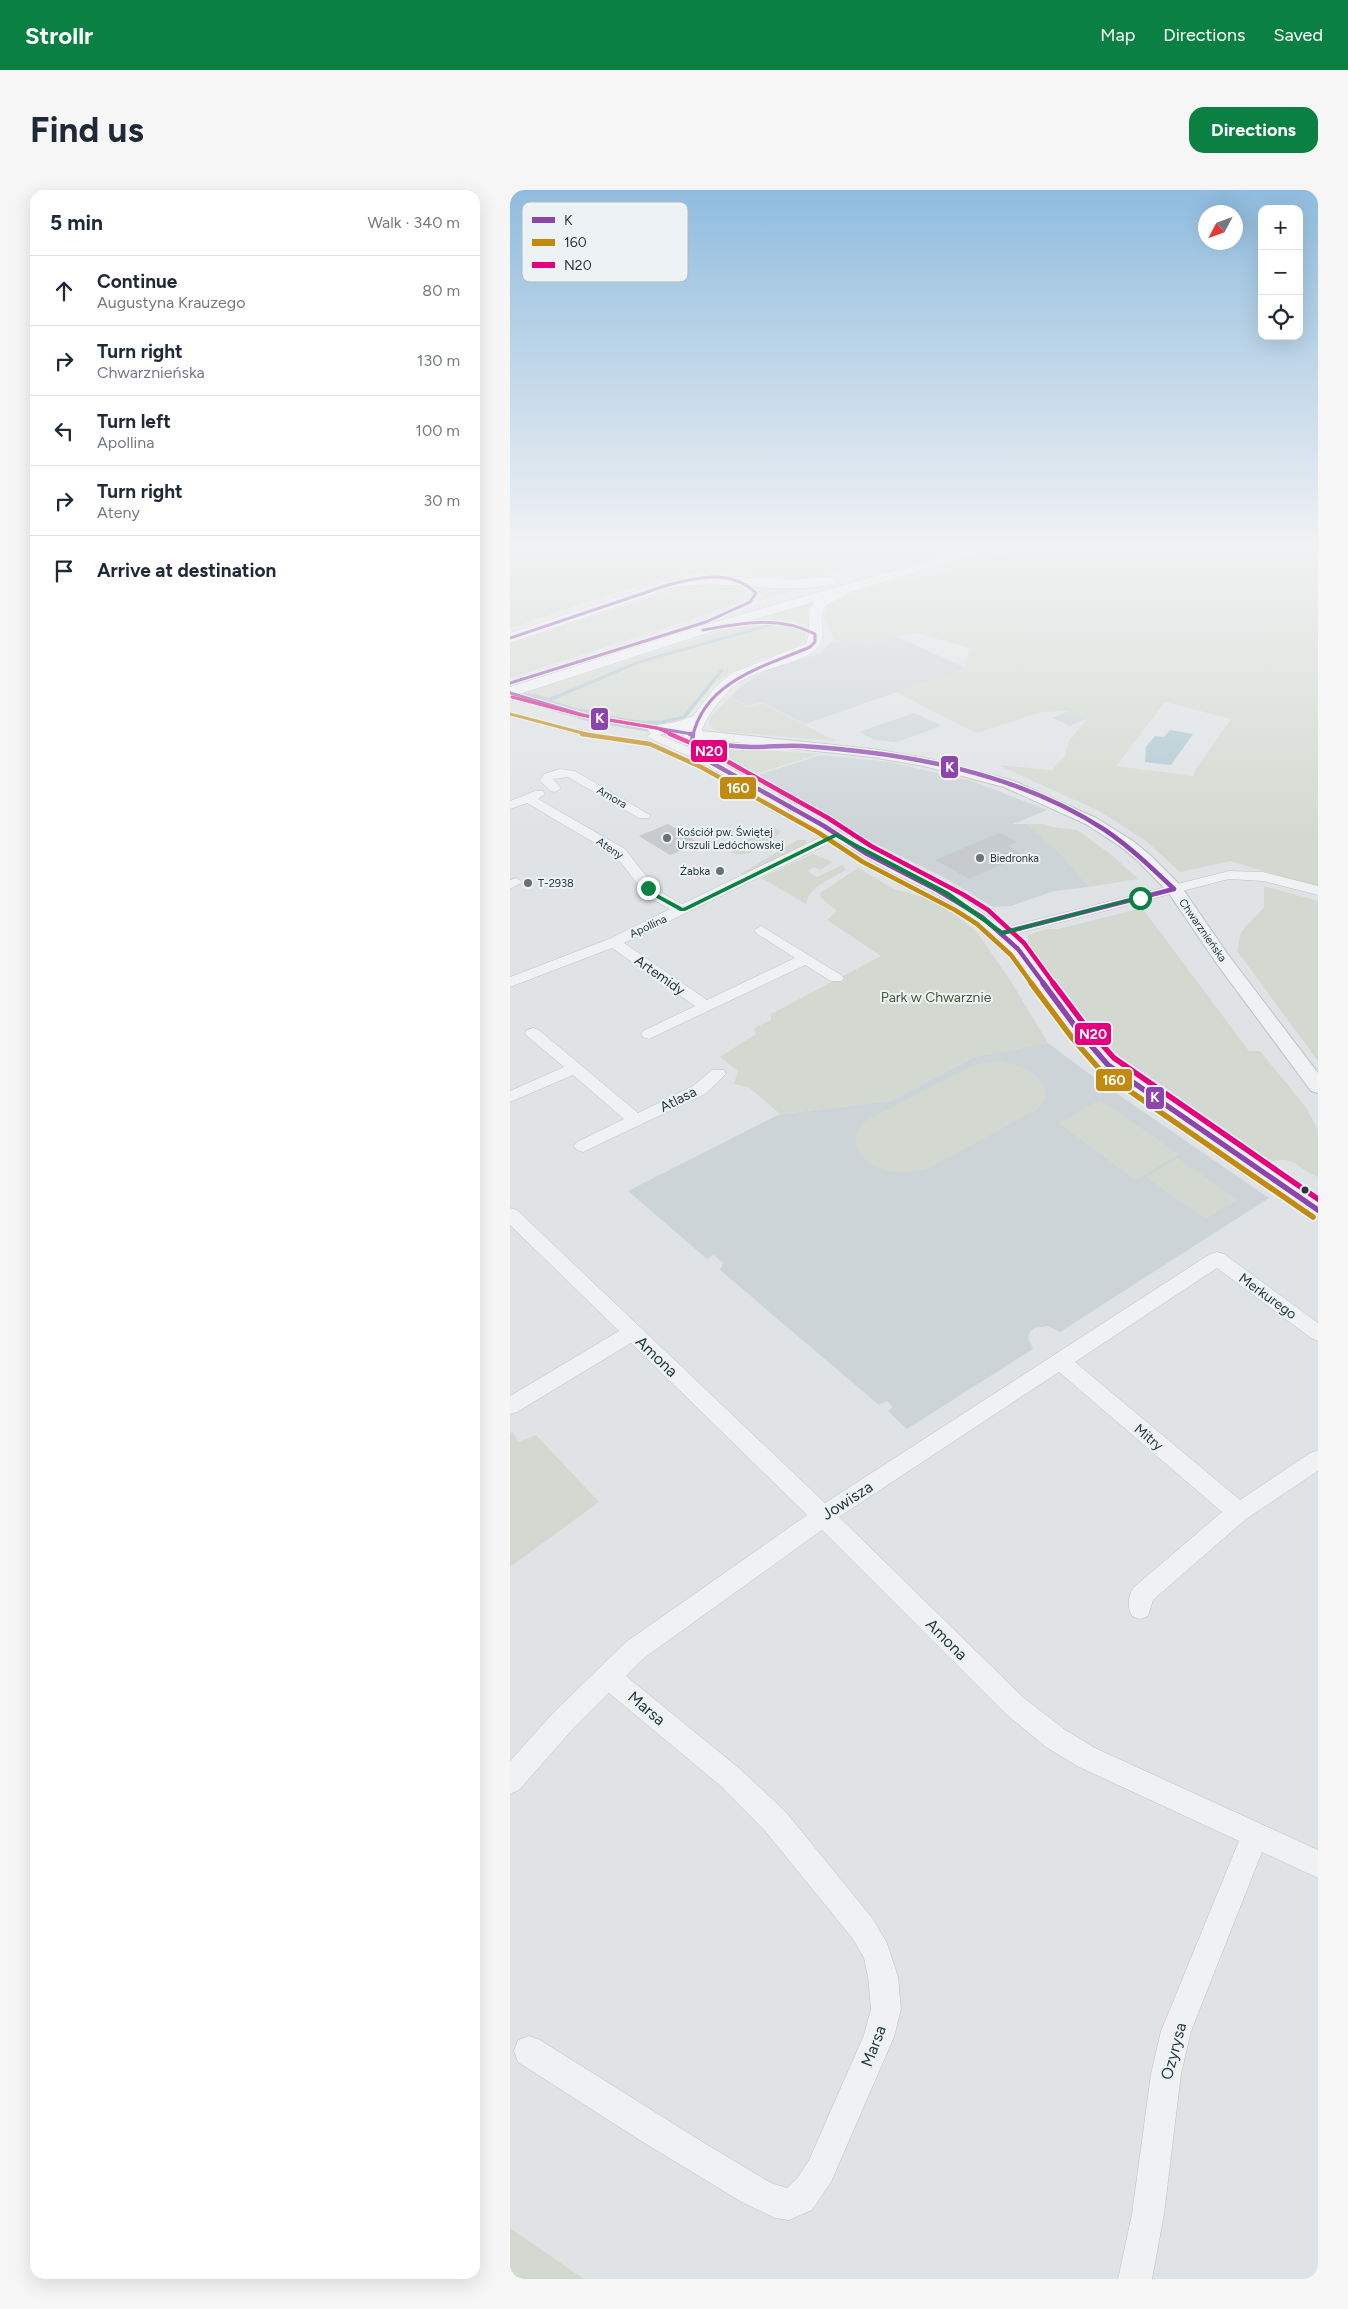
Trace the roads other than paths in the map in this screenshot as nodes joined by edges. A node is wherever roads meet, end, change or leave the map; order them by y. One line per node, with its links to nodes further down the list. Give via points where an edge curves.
1 (660, 640): 3 (highway)
2 (815, 640): 7 (highway, via 810,647 734,677 717,692)
3 (536, 679): 4 (highway); 5 (highway)
4 (510, 684)
5 (510, 692): 8 (main road, via 590,718)
6 (510, 705): 8 (main road, via 579,724)
7 (694, 732): 8 (highway, via 679,727); 9 (street); 15 (street, Chwarznieńska, via 762,747 796,746 899,757 1009,784 1055,803 1108,831 1144,858)
8 (655, 733): 9 (street)
9 (705, 759): 10 (street)
10 (742, 781): 14 (street)
11 (528, 798): 12 (street); 13 (street, Amora, via 580,778); 17 (street, Ateny, via 620,852 652,892)
12 (510, 805)
13 (644, 815)
14 (836, 835): 17 (street, Apollina); 19 (street, via 947,894)
15 (1174, 889): 16 (street, via 1215,877 1246,874 1277,877); 19 (street); 29 (street, Chwarznieńska)
16 (1318, 891)
17 (682, 910): 20 (street, Apollina)
18 (761, 930): 21 (street)
19 (1002, 933): 33 (street, via 1025,958 1092,1050)
20 (614, 942): 23 (street, Apollina); 24 (street, Artemidy)
21 (805, 959): 22 (street); 24 (street, Artemidy)
22 (836, 978)
23 (510, 982)
24 (707, 1007): 26 (street, Artemidy)
25 (533, 1034): 27 (street)
26 (649, 1034)
27 (574, 1069): 30 (street); 31 (street)
28 (718, 1074): 31 (street, Atlasa, via 699,1090)
29 (1318, 1087)
30 (510, 1097)
31 (636, 1120): 32 (street, Atlasa)
32 (583, 1146)
33 (1318, 1210)
34 (514, 1223): 36 (street, Amona)
35 (1217, 1259): 37 (street, Merkurego); 38 (street, Jowisza)
36 (632, 1333): 39 (street, Amona); 42 (street, Amona)
37 (1318, 1333)
38 (1061, 1362): 41 (street, Mitry); 42 (street, Jowisza)
39 (510, 1406)
40 (1318, 1459): 41 (street)
41 (1238, 1512): 43 (street, via 1141,1595)
42 (822, 1516): 44 (street, Jowisza, via 635,1650); 46 (street, Amona, via 1036,1725 1086,1757)
43 (1140, 1608)
44 (608, 1677): 45 (street, Jowisza, via 557,1727); 48 (street, Marsa, via 731,1778 775,1821 863,1929 877,1953 886,2009 879,2037 820,2171 809,2189 796,2201 783,2204 657,2134)
45 (510, 1781)
46 (1255, 1834): 47 (street, Amona); 49 (street, Ozyrysa, via 1176,2031 1166,2074 1148,2214)
47 (1318, 1864)
48 (529, 2051)
49 (1135, 2279)

